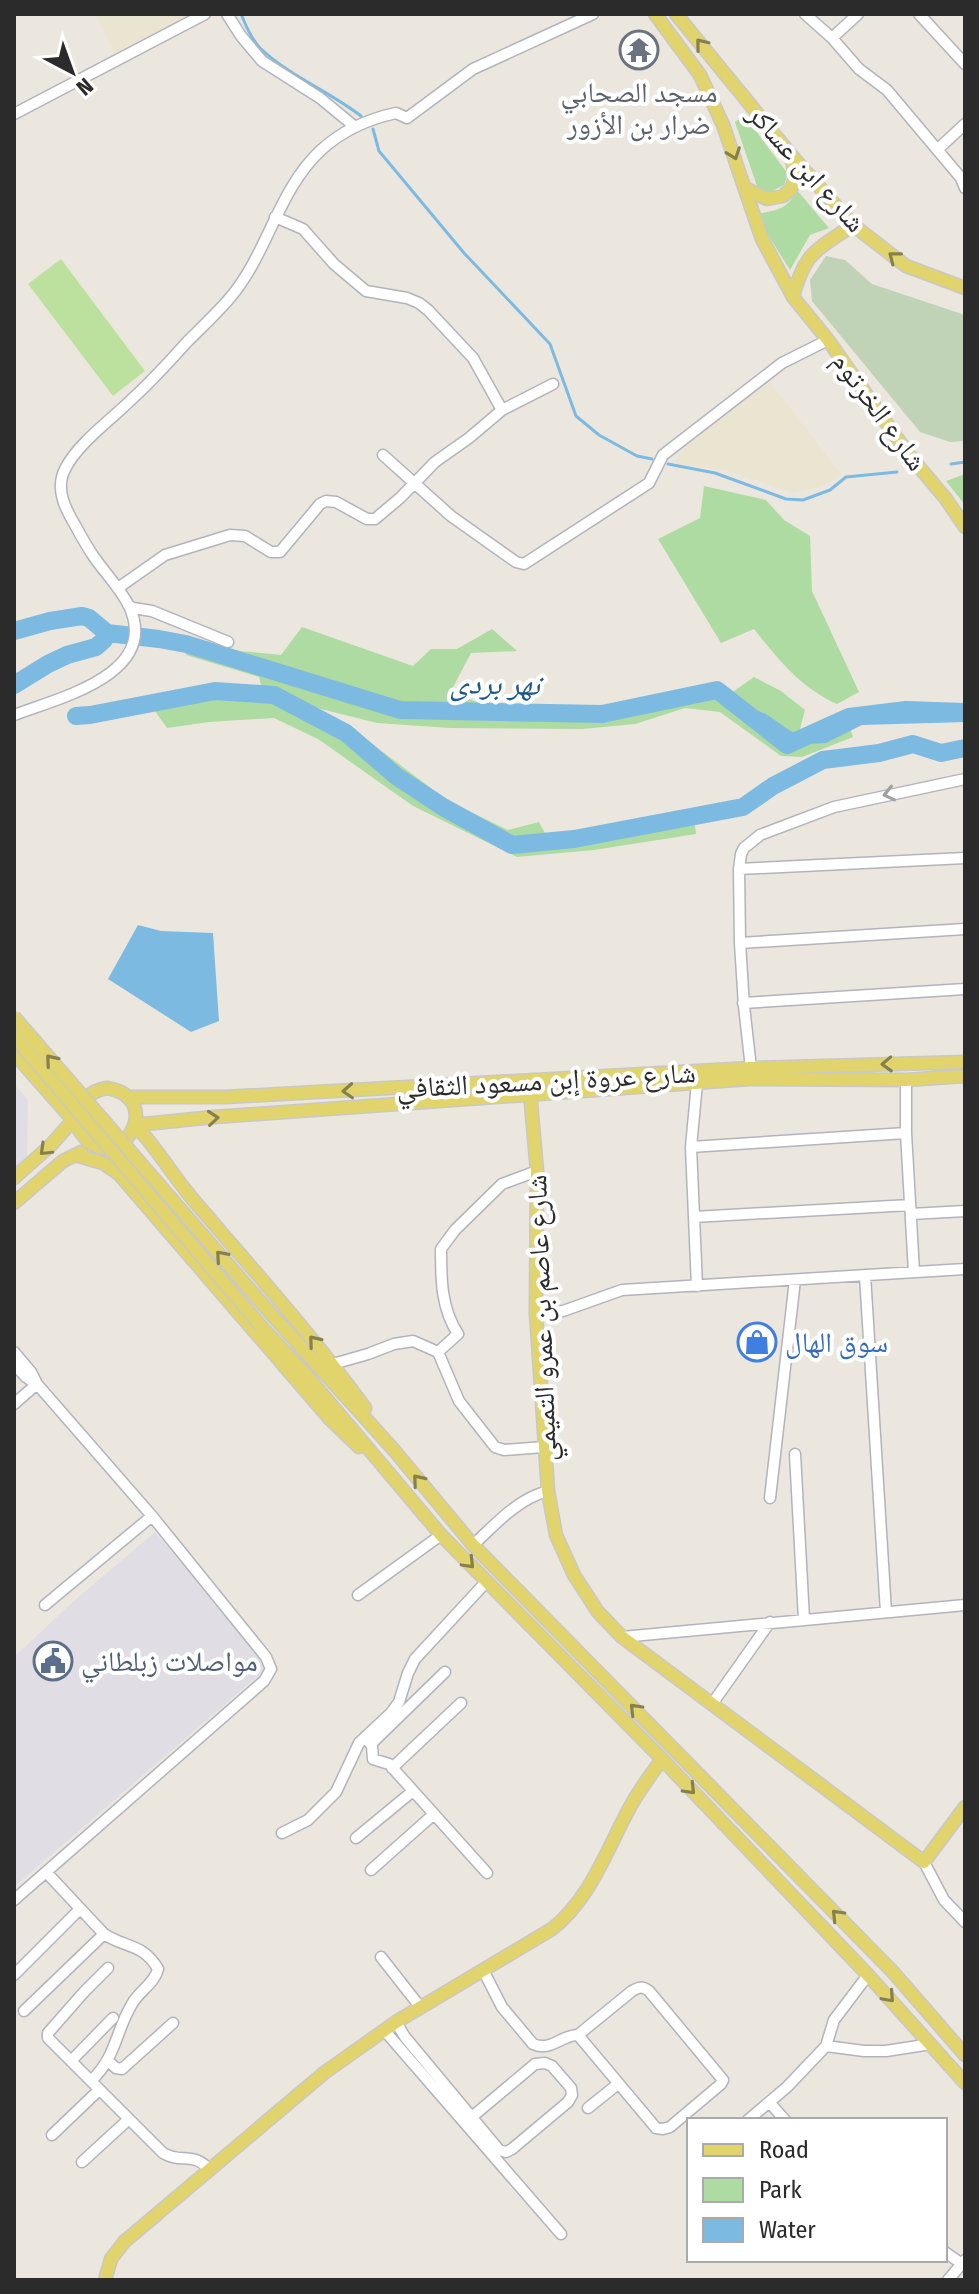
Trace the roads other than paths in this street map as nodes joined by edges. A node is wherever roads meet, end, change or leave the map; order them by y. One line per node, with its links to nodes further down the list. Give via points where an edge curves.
1 (205, 14): 11 (street)
2 (227, 14): 13 (street, via 262,61)
3 (593, 14): 13 (street, via 473,69 407,118 396,113)
4 (655, 14): 16 (main road, شارع ابن عساكر, one-way to 16, via 700,75)
5 (676, 14): 15 (main road, شارع ابن عساكر, one-way to 5)
6 (805, 14): 9 (street)
7 (858, 14): 9 (street)
8 (919, 14): 10 (street)
9 (832, 38): 14 (street)
10 (965, 64)
11 (14, 114)
12 (965, 124): 14 (street)
13 (354, 126): 18 (street, via 309,163)
14 (938, 149): 17 (street)
15 (792, 156): 16 (main road, via 795,178 783,196 767,199); 19 (main road, شارع ابن عساكر)
16 (745, 188): 21 (main road, شارع ابن عساكر, via 762,239)
17 (965, 188)
18 (275, 217): 24 (street, via 303,229 366,291 407,298 428,310 473,358); 30 (street, via 253,265 228,300 65,469 64,507)
19 (853, 225): 20 (main road, شارع ابن عساكر, one-way to 19, via 906,266); 21 (main road, via 807,259)
20 (965, 288)
21 (793, 297): 22 (main road, شارع الخرتوم)
22 (828, 340): 26 (street, via 782,363 663,455 649,483 528,563 516,562); 27 (main road, شارع الخرتوم)
23 (553, 384): 24 (street)
24 (502, 410): 26 (street)
25 (383, 455): 26 (street)
26 (413, 484): 30 (street, via 375,519 326,501 280,552 230,535 165,555)
27 (946, 499): 28 (main road); 29 (main road, شارع الخرتوم)
28 (965, 515)
29 (965, 527)
30 (118, 588): 31 (street)
31 (130, 610): 32 (street, via 152,611); 33 (street, via 134,640 127,658 95,683)
32 (228, 642)
33 (14, 715)
34 (965, 779): 36 (street, one-way to 36, via 834,807 760,835 744,848)
35 (965, 858): 36 (street)
36 (739, 869): 38 (street)
37 (965, 929): 38 (street)
38 (740, 943): 40 (street)
39 (965, 989): 40 (street)
40 (743, 1003): 45 (street)
41 (14, 1017): 79 (main road, one-way to 41, bridge)
42 (14, 1036): 81 (main road, bridge)
43 (14, 1053): 52 (main road)
44 (965, 1062): 45 (main road, شارع عروة إبن مسعود الثقافي, one-way to 45)
45 (751, 1068): 48 (main road, شارع عروة إبن مسعود الثقافي)
46 (965, 1076): 47 (main road, شارع عروة إبن مسعود الثقافي)
47 (906, 1080): 49 (main road, شارع عروة إبن مسعود الثقافي); 55 (street)
48 (529, 1081): 50 (main road, شارع عروة إبن مسعود الثقافي, one-way to 50); 51 (main road, شارع عاصم بن عمرو التميمي)
49 (697, 1083): 51 (main road, شارع عروة إبن مسعود الثقافي); 57 (street)
50 (127, 1097): 52 (main road, via 115,1089 94,1091); 54 (main road, via 135,1110)
51 (530, 1097): 53 (main road, شارع عروة إبن مسعود الثقافي, one-way to 51); 60 (main road, شارع عاصم بن عمرو التميمي)
52 (73, 1120): 56 (main road, via 86,1140); 61 (main road, one-way to 61)
53 (167, 1122): 54 (main road, شارع عروة إبن مسعود الثقافي); 59 (main road, via 159,1138)
54 (135, 1125): 56 (main road, via 123,1143); 59 (main road)
55 (906, 1133): 57 (street); 63 (street)
56 (102, 1147): 58 (main road)
57 (691, 1147): 65 (street)
58 (75, 1155): 62 (main road); 81 (main road, via 119,1174 329,1418)
59 (161, 1156): 75 (main road, one-way to 59)
60 (537, 1171): 71 (main road, شارع عاصم بن عمرو التميمي); 73 (street, via 502,1184 441,1249 444,1304 458,1334)
61 (14, 1178)
62 (14, 1203)
63 (911, 1210): 64 (street); 65 (street); 67 (street)
64 (965, 1211)
65 (694, 1217): 70 (street)
66 (965, 1269): 67 (street)
67 (914, 1272): 68 (street)
68 (865, 1275): 69 (street); 91 (street)
69 (795, 1280): 70 (street); 83 (street)
70 (697, 1286): 71 (street, via 622,1290 563,1311)
71 (536, 1313): 78 (main road, شارع عاصم بن عمرو التميمي)
72 (14, 1352): 76 (street)
73 (438, 1352): 75 (street, via 413,1341); 78 (street, via 459,1401 495,1447)
74 (14, 1364): 76 (street)
75 (333, 1364): 79 (main road)
76 (37, 1384): 77 (street); 84 (street)
77 (14, 1404)
78 (544, 1447): 82 (main road, شارع عاصم بن عمرو التميمي)
79 (393, 1449): 86 (main road, one-way to 79)
80 (795, 1454): 92 (street)
81 (401, 1485): 85 (main road)
82 (548, 1491): 86 (street, via 514,1507); 94 (main road, شارع عاصم بن عمرو التميمي, via 556,1535 574,1575)
83 (770, 1498)
84 (152, 1516): 89 (street); 108 (street, via 271,1669 264,1681)
85 (441, 1535): 87 (main road, one-way to 87); 88 (street)
86 (473, 1545): 128 (main road, one-way to 86, via 892,1971)
87 (487, 1581): 98 (street, via 415,1659 395,1708); 99 (main road)
88 (358, 1595)
89 (45, 1605)
90 (964, 1606): 91 (street)
91 (886, 1612): 92 (street)
92 (804, 1619): 93 (street)
93 (770, 1622): 94 (street); 97 (street)
94 (622, 1637): 97 (main road, شارع عاصم بن عمرو التميمي)
95 (445, 1672): 98 (street)
96 (461, 1703): 100 (street)
97 (712, 1704): 106 (main road, شارع عاصم بن عمرو التميمي)
98 (368, 1740): 100 (street, via 373,1759); 104 (street, via 355,1748 329,1800 308,1820)
99 (662, 1759): 116 (main road, via 567,1917); 118 (main road, one-way to 118)
100 (392, 1768): 101 (street)
101 (413, 1791): 103 (street); 105 (street)
102 (965, 1807): 106 (main road)
103 (434, 1814): 107 (street); 109 (street)
104 (282, 1833)
105 (356, 1838)
106 (924, 1862): 112 (street, via 944,1900)
107 (371, 1870)
108 (46, 1872): 110 (street); 111 (street)
109 (487, 1873)
110 (14, 1900)
111 (80, 1909): 113 (street); 117 (street)
112 (965, 1922)
113 (104, 1934): 120 (street); 130 (street, via 141,1950 158,1969 130,2007)
114 (381, 1957): 119 (street)
115 (108, 1968): 129 (street, via 48,2033)
116 (483, 1970): 119 (main road); 125 (street, via 502,2007 533,2044 549,2046)
117 (14, 1975)
118 (868, 1975): 126 (main road, one-way to 126); 127 (street, via 834,2020)
119 (421, 2008): 122 (main road)
120 (24, 2011)
121 (113, 2018): 129 (street)
122 (396, 2022): 124 (main road); 136 (street)
123 (173, 2023): 130 (street, via 122,2069)
124 (384, 2030): 142 (main road, via 297,2093); 143 (street)
125 (578, 2035): 132 (street); 132 (street, via 632,1991 645,1988 723,2080 663,2129 651,2123)
126 (931, 2044): 127 (street, via 886,2051); 131 (main road)
127 (826, 2046): 134 (street)
128 (965, 2055)
129 (71, 2061): 133 (street)
130 (108, 2061): 133 (street)
131 (965, 2083)
132 (618, 2084): 135 (street)
133 (95, 2086): 139 (street); 140 (street)
134 (769, 2102): 137 (street); 138 (street)
135 (588, 2108)
136 (473, 2116): 136 (street, via 506,2152 568,2102 571,2088 552,2066 535,2064)
137 (750, 2118)
138 (783, 2118)
139 (129, 2119): 141 (street); 142 (street, via 167,2156 199,2160)
140 (52, 2135)
141 (82, 2162)
142 (209, 2169): 145 (main road, via 117,2250)
143 (561, 2234)
144 (963, 2262): 146 (street)
145 (105, 2280)
146 (948, 2280)

